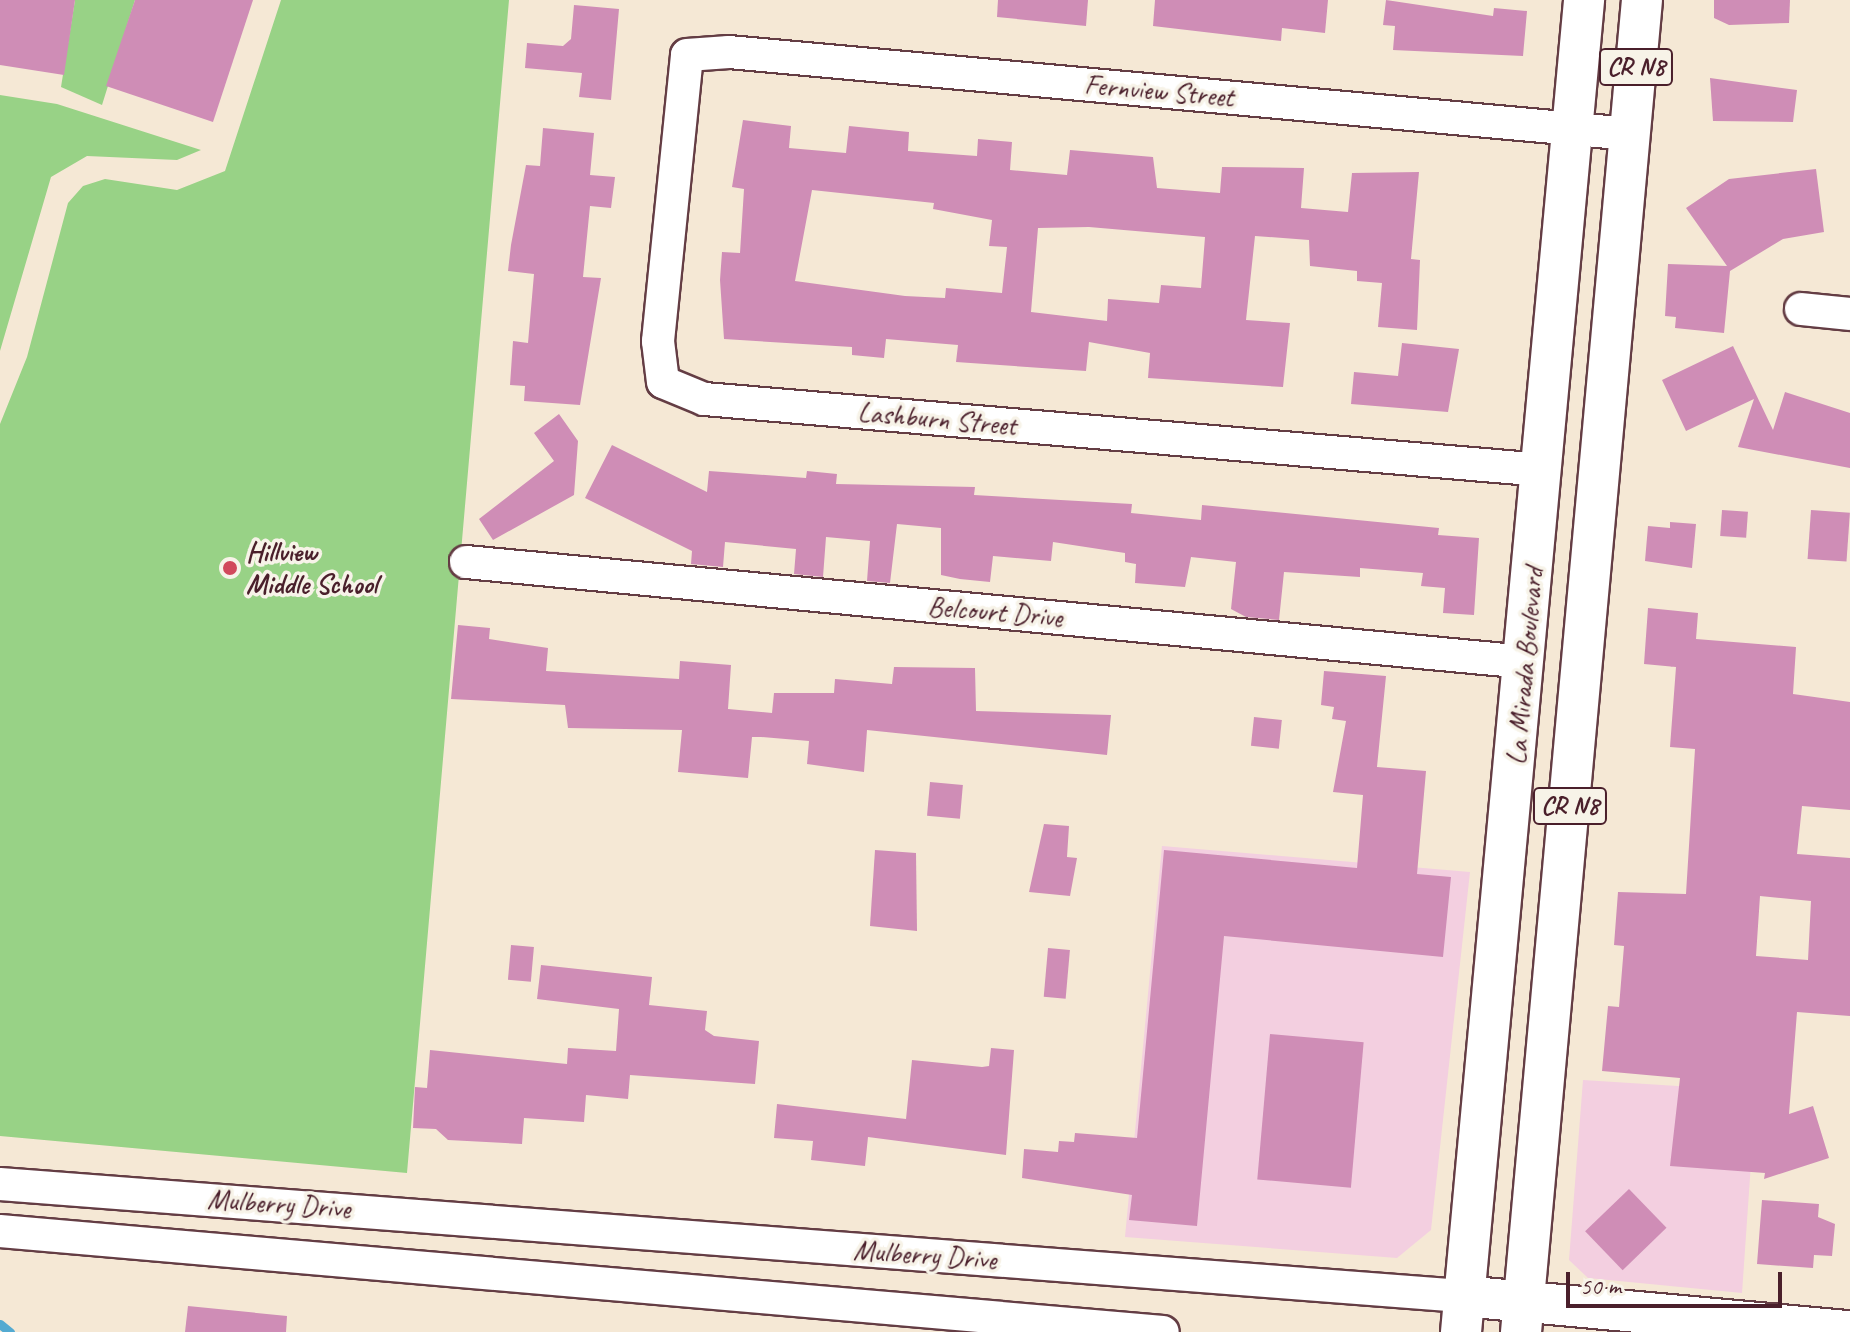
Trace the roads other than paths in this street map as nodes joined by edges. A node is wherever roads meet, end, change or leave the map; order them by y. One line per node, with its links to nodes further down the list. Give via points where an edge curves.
1 (1584, 0): 4 (main road, La Mirada Boulevard / CR N8)
2 (1642, 0): 5 (main road, La Mirada Boulevard / CR N8)
3 (687, 55): 4 (street, Fernview Street, via 729,52); 8 (street, Lashburn Street, via 658,341 663,382 704,399)
4 (1572, 128): 5 (street, Fernview Street); 8 (main road, La Mirada Boulevard / CR N8)
5 (1630, 134): 16 (main road, La Mirada Boulevard / CR N8)
6 (1801, 309): 7 (street)
7 (1850, 314)
8 (1543, 470): 10 (main road, La Mirada Boulevard / CR N8)
9 (466, 562): 10 (street, Belcourt Drive)
10 (1525, 662): 15 (main road, La Mirada Boulevard / CR N8)
11 (0, 1184): 12 (street, Mulberry Drive)
12 (132, 1193): 14 (street); 15 (street, Mulberry Drive)
13 (0, 1231): 14 (street, Mulberry Drive)
14 (133, 1243): 18 (street, Mulberry Drive)
15 (1462, 1314): 16 (main road, Mulberry Drive)
16 (1522, 1316): 17 (main road, Mulberry Drive)
17 (1850, 1331)
18 (1163, 1332)

